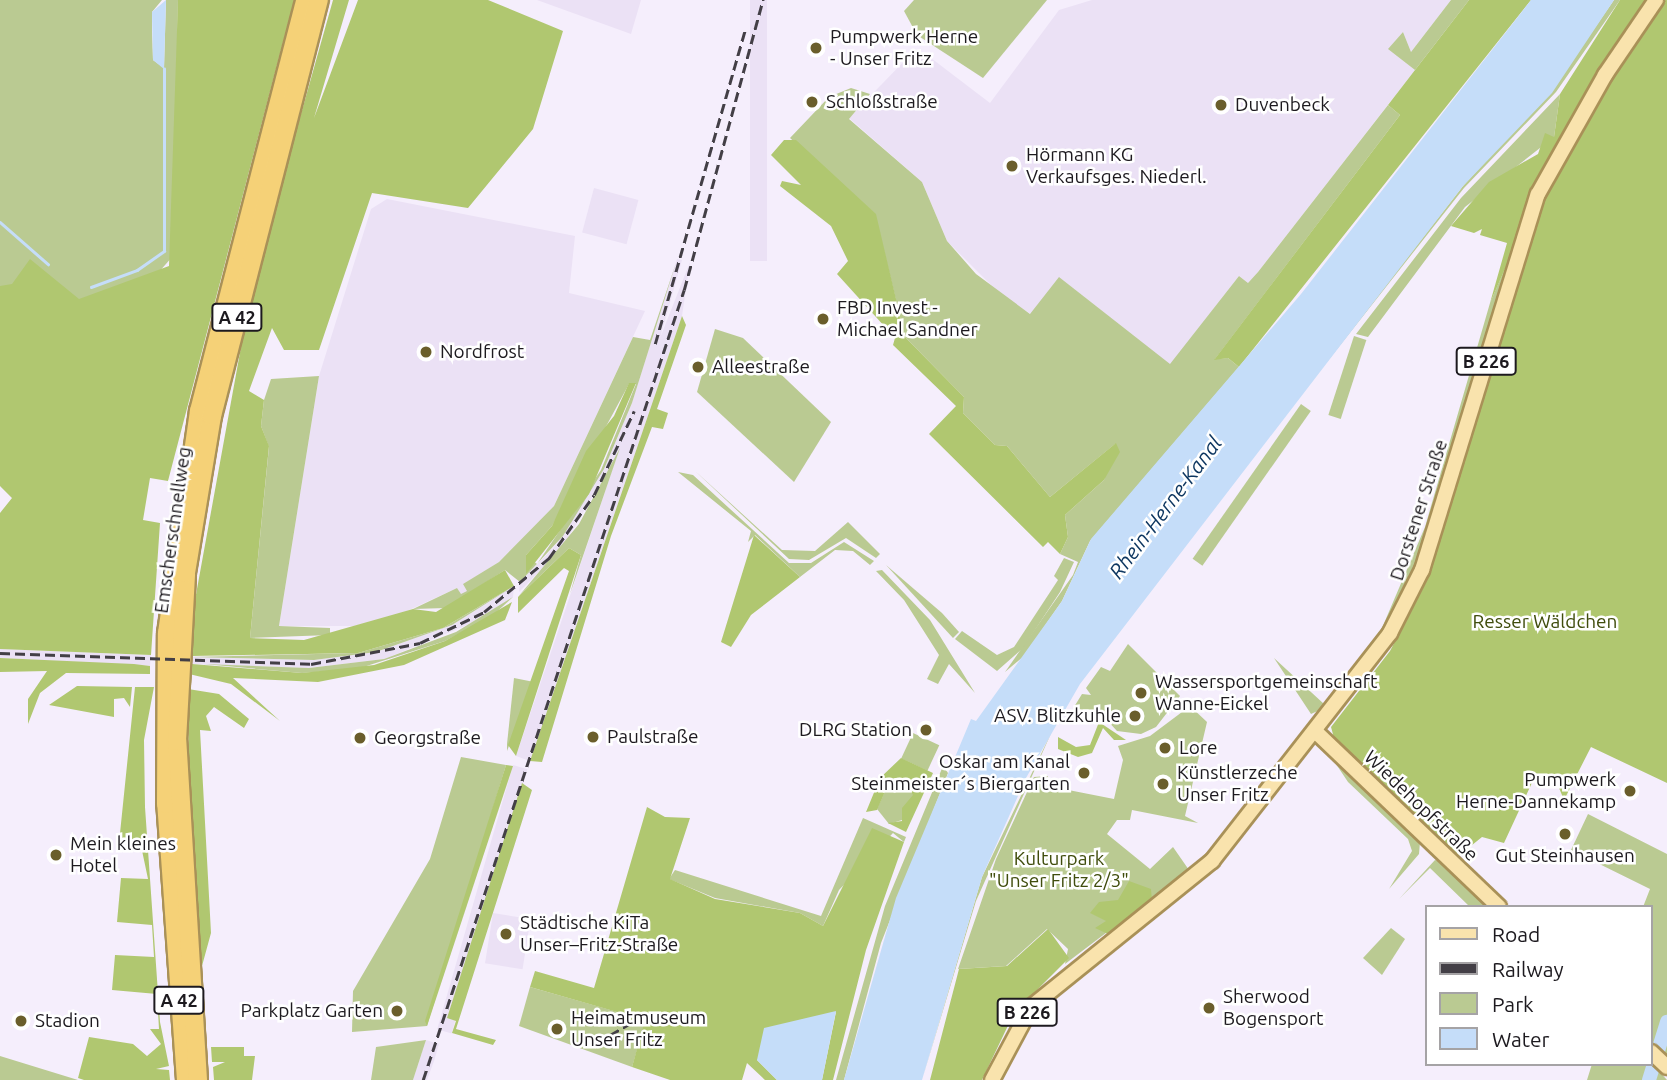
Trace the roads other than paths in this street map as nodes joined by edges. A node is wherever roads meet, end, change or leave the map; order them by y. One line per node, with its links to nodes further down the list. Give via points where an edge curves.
1 (305, 0): 8 (highway, Emscherschnellweg / A 42, via 199,411 167,633 166,804)
2 (319, 0): 9 (highway, Emscherschnellweg / A 42, via 212,416 186,573 177,741)
3 (1656, 0): 4 (main road, Dorstener Straße / B 226, via 1569,136 1528,220 1417,584 1383,645)
4 (1316, 732): 5 (main road, Wiedehopfstraße); 10 (main road, Dorstener Straße / B 226, via 1191,882 1031,1007)
5 (1497, 905)
6 (1653, 1054): 7 (main road)
7 (1667, 1067)
8 (186, 1080)
9 (198, 1080)
10 (992, 1080)

